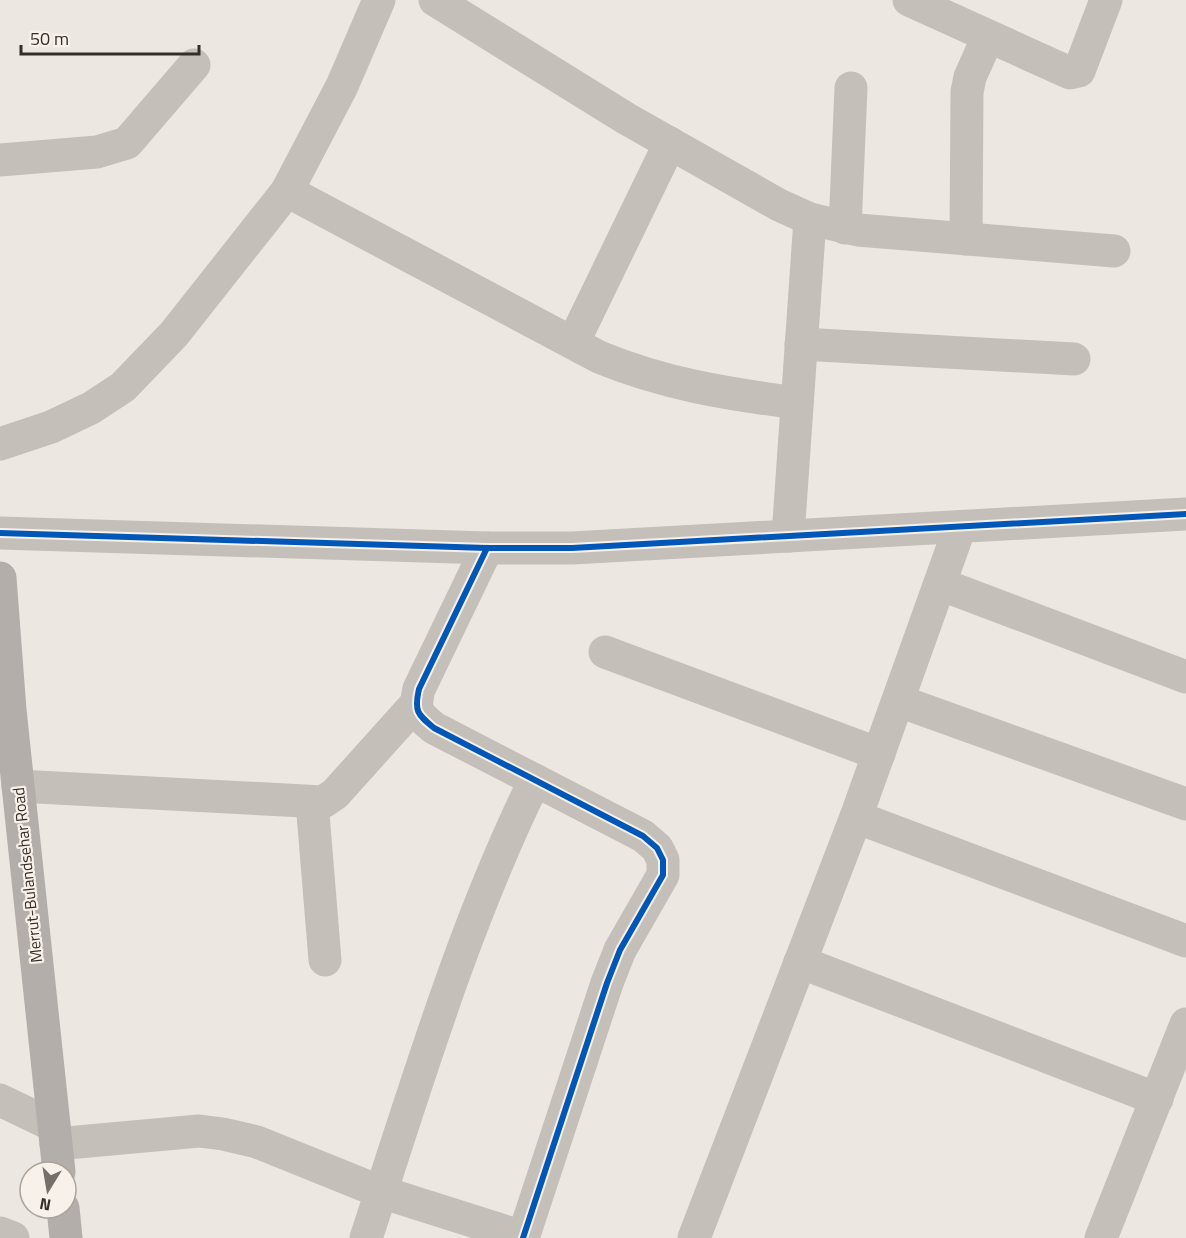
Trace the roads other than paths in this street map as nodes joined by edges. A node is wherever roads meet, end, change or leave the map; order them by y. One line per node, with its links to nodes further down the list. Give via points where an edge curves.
1 (380, 0): 10 (street, via 342,86)
2 (435, 0): 8 (street)
3 (909, 0): 5 (street)
4 (1106, 0): 5 (street, via 1079,71 1060,70)
5 (988, 37): 13 (street, via 967,92)
6 (194, 65): 9 (street, via 127,143 97,152)
7 (851, 88): 12 (street)
8 (670, 143): 11 (street, via 779,206); 15 (street)
9 (0, 160)
10 (287, 191): 15 (street); 19 (street, via 174,334 123,387 51,427)
11 (810, 219): 12 (street); 16 (street)
12 (845, 228): 13 (street)
13 (966, 239): 14 (street)
14 (1114, 251)
15 (573, 343): 18 (street, via 667,382 709,392)
16 (801, 344): 17 (street); 18 (street)
17 (1074, 359)
18 (797, 403): 23 (street)
19 (0, 444)
20 (1186, 514): 21 (street)
21 (960, 527): 23 (street); 26 (street)
22 (0, 533): 24 (street)
23 (788, 537): 24 (street, via 610,547)
24 (486, 548): 30 (street)
25 (0, 578): 33 (main road, Merrut-Bulandsehar Road)
26 (940, 584): 28 (street); 29 (street)
27 (605, 652): 31 (street)
28 (1186, 677)
29 (899, 701): 31 (street); 35 (street)
30 (415, 705): 32 (street, via 421,717 434,728); 34 (street, via 329,800)
31 (879, 754): 36 (street)
32 (535, 780): 44 (street, via 481,899); 50 (street, via 643,836 657,848 663,860 663,875 620,950 607,983)
33 (18, 786): 34 (street); 43 (main road, Merrut-Bulandsehar Road)
34 (312, 802): 38 (street)
35 (1186, 804)
36 (856, 817): 37 (street); 39 (street)
37 (1186, 941)
38 (325, 960)
39 (800, 962): 41 (street); 51 (street)
40 (1186, 1024): 41 (street)
41 (1157, 1099): 52 (street)
42 (0, 1100): 43 (street)
43 (57, 1147): 44 (street, via 199,1131 224,1134 257,1142)
44 (381, 1192): 49 (street); 50 (street)
45 (64, 1220): 48 (main road)
46 (0, 1233): 47 (street)
47 (13, 1238)
48 (66, 1238)
49 (366, 1238)
50 (523, 1238)
51 (694, 1238)
52 (1101, 1238)

